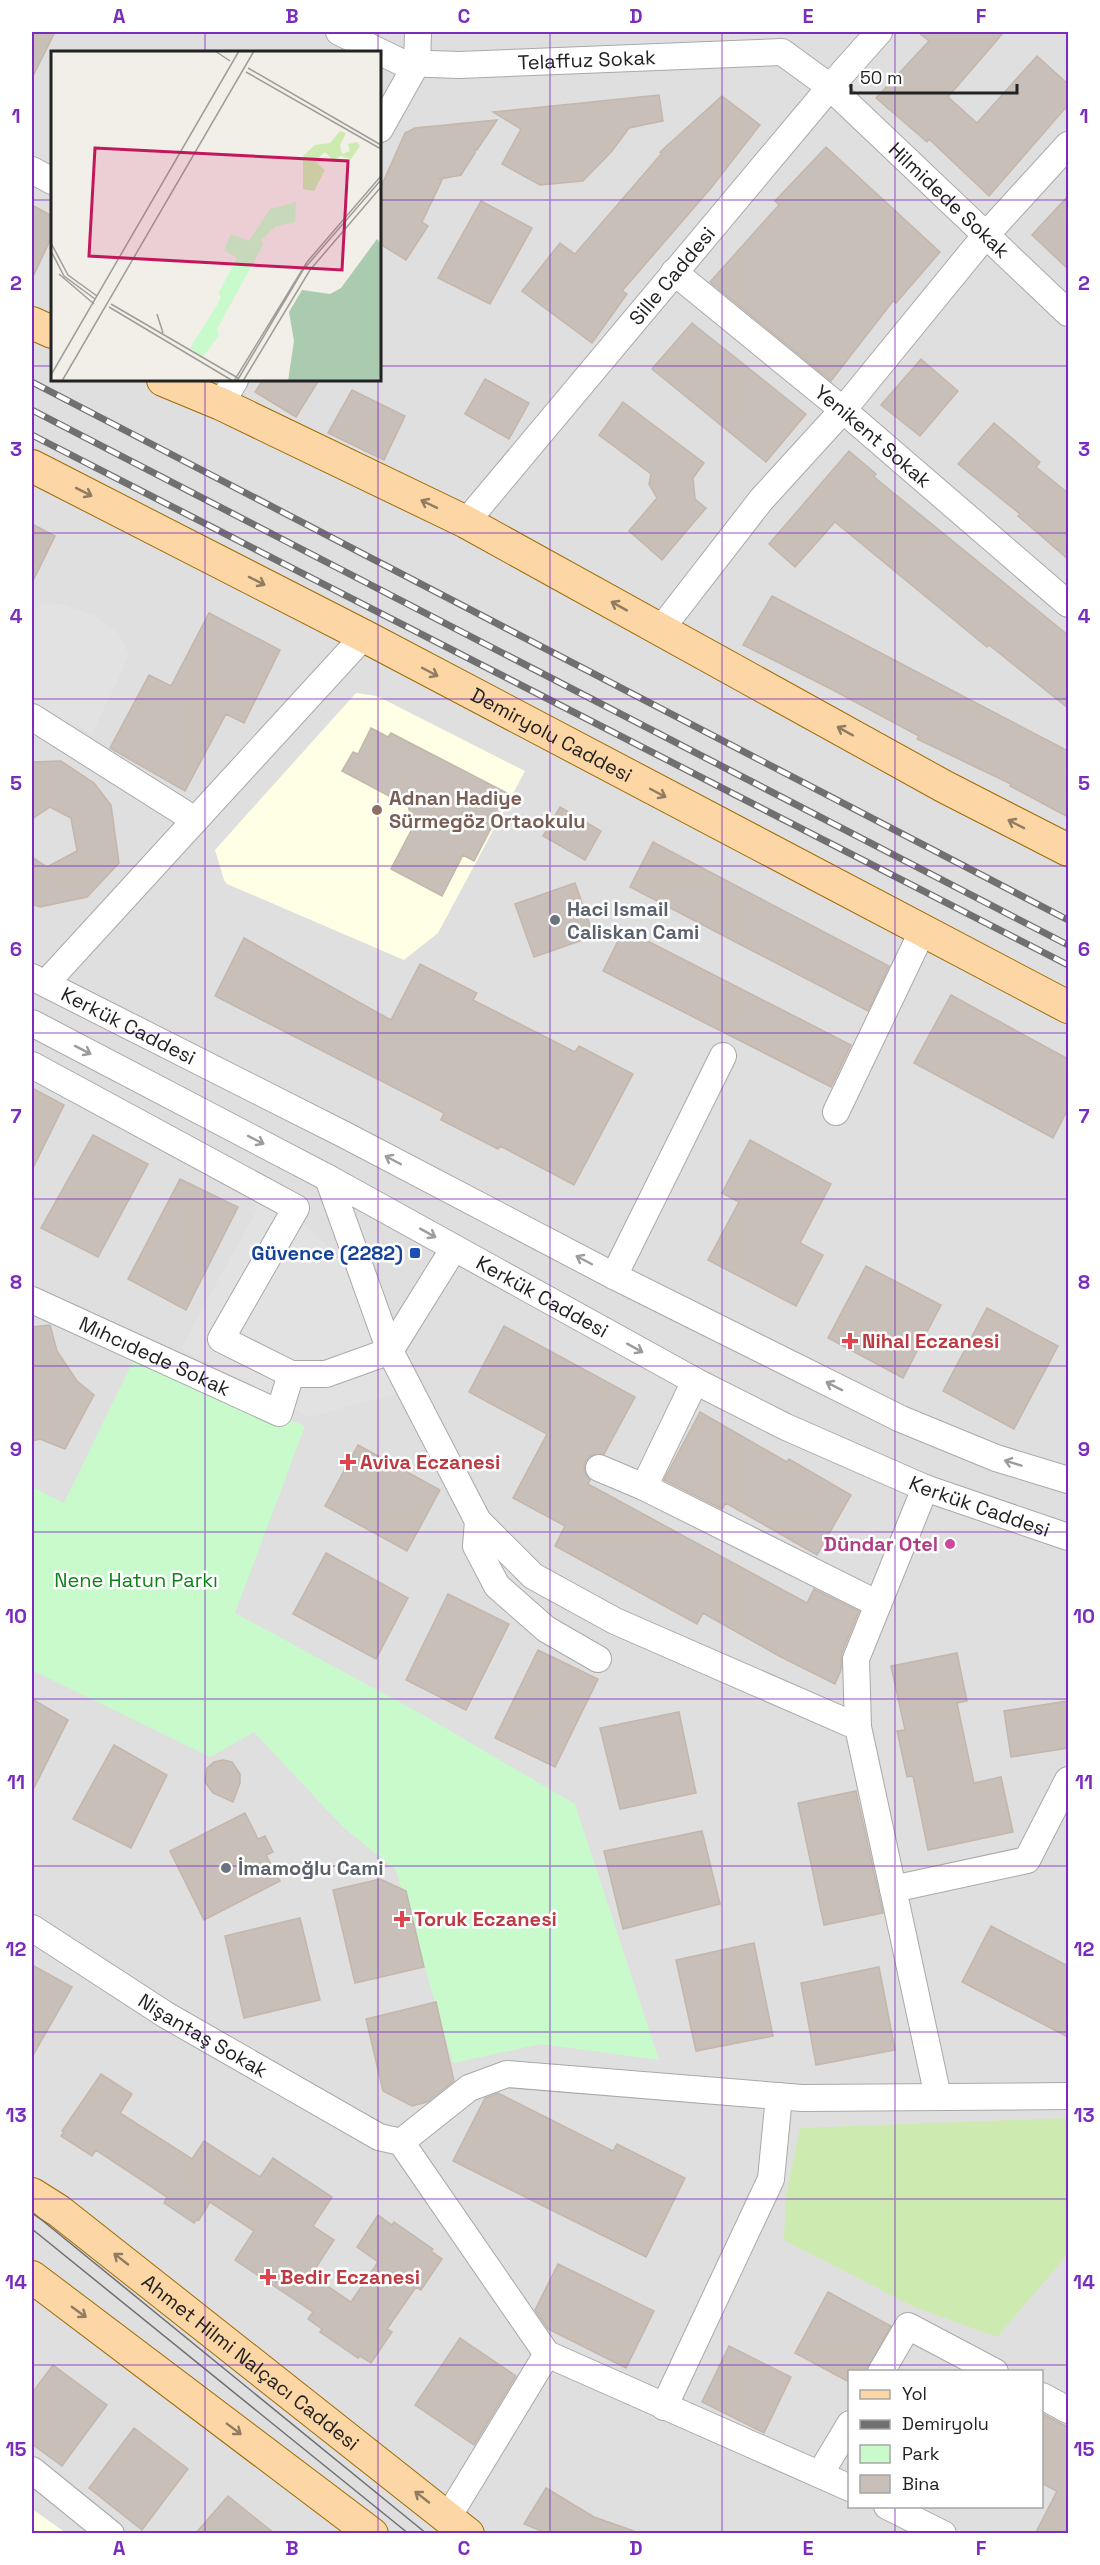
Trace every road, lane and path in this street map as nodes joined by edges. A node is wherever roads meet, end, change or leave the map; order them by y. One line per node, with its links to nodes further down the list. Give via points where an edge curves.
1 (339, 32): 4 (street, Telaffuz Sokak)
2 (418, 32): 6 (street)
3 (879, 32): 7 (street, Sille Caddesi)
4 (378, 51)
5 (381, 52): 6 (street, Telaffuz Sokak, via 403,63)
6 (417, 63): 7 (street, Telaffuz Sokak, via 459,65 782,52); 8 (street)
7 (830, 87): 12 (street, Hilmidede Sokak); 13 (street, Sille Caddesi)
8 (381, 127)
9 (1068, 145): 12 (street)
10 (32, 170): 11 (street)
11 (51, 180)
12 (985, 236): 14 (street, Hilmidede Sokak); 19 (street)
13 (674, 272): 19 (street, Yenikent Sokak); 21 (street, Sille Caddesi)
14 (1068, 313)
15 (32, 323): 16 (main road)
16 (51, 332)
17 (168, 381): 18 (main road)
18 (228, 392): 21 (main road, one-way to 18)
19 (843, 410): 22 (street, Yenikent Sokak); 23 (street, via 761,500)
20 (32, 466): 24 (main road, Demiryolu Caddesi, one-way to 24)
21 (466, 522): 23 (main road, one-way to 21)
22 (1068, 604)
23 (661, 629): 27 (main road, one-way to 23, via 945,787)
24 (364, 636): 26 (street); 28 (main road, Demiryolu Caddesi, one-way to 28)
25 (32, 717): 26 (street)
26 (195, 820): 29 (street)
27 (1068, 850)
28 (922, 932): 30 (main road, Demiryolu Caddesi); 34 (street)
29 (39, 980): 37 (street, Kerkük Caddesi, one-way to 29)
30 (1068, 1007)
31 (32, 1023): 35 (street, Kerkük Caddesi, one-way to 35)
32 (723, 1056): 37 (street)
33 (32, 1065): 40 (street, via 296,1208 221,1339)
34 (836, 1112)
35 (328, 1178): 36 (street, Kerkük Caddesi, one-way to 36); 39 (street)
36 (454, 1248): 39 (street); 41 (street, Kerkük Caddesi, one-way to 41)
37 (614, 1276): 43 (street, Kerkük Caddesi, one-way to 37, via 996,1458 901,1419)
38 (32, 1299): 40 (street, Mıhcıdede Sokak, via 279,1413)
39 (390, 1350): 40 (street, via 326,1374); 46 (street)
40 (291, 1374)
41 (695, 1381): 44 (street); 45 (street, Kerkük Caddesi, via 786,1427)
42 (599, 1468): 44 (street)
43 (1068, 1480)
44 (644, 1487): 48 (street)
45 (925, 1488): 47 (street, Kerkük Caddesi); 48 (street)
46 (477, 1521): 49 (street, via 476,1546 496,1587 546,1629); 50 (street, via 533,1576 615,1621)
47 (1068, 1536)
48 (878, 1604): 50 (street, via 856,1659)
49 (598, 1659)
50 (858, 1727): 52 (street)
51 (1068, 1780): 52 (street, via 1027,1860)
52 (892, 1889): 56 (street)
53 (32, 1928): 57 (street, Nişantaş Sokak, via 166,2014)
54 (779, 2096): 56 (street); 57 (street, via 507,2074 469,2088); 64 (street, via 771,2179)
55 (1068, 2096): 56 (street)
56 (938, 2097)
57 (390, 2140): 60 (street)
58 (32, 2194): 71 (main road, Ahmet Hilmi Nalçacı Caddesi, one-way to 58, via 69,2218)
59 (32, 2277): 73 (main road, one-way to 73)
60 (547, 2354): 64 (street); 71 (street)
61 (882, 2370): 62 (street, via 908,2326)
62 (991, 2370)
63 (1043, 2397): 65 (street)
64 (664, 2408): 68 (street)
65 (1068, 2410)
66 (848, 2426): 68 (street)
67 (32, 2470): 72 (street)
68 (820, 2474): 69 (street)
69 (848, 2488)
70 (891, 2508): 74 (street)
71 (458, 2525)
72 (111, 2534)
73 (372, 2534)
74 (943, 2534)

